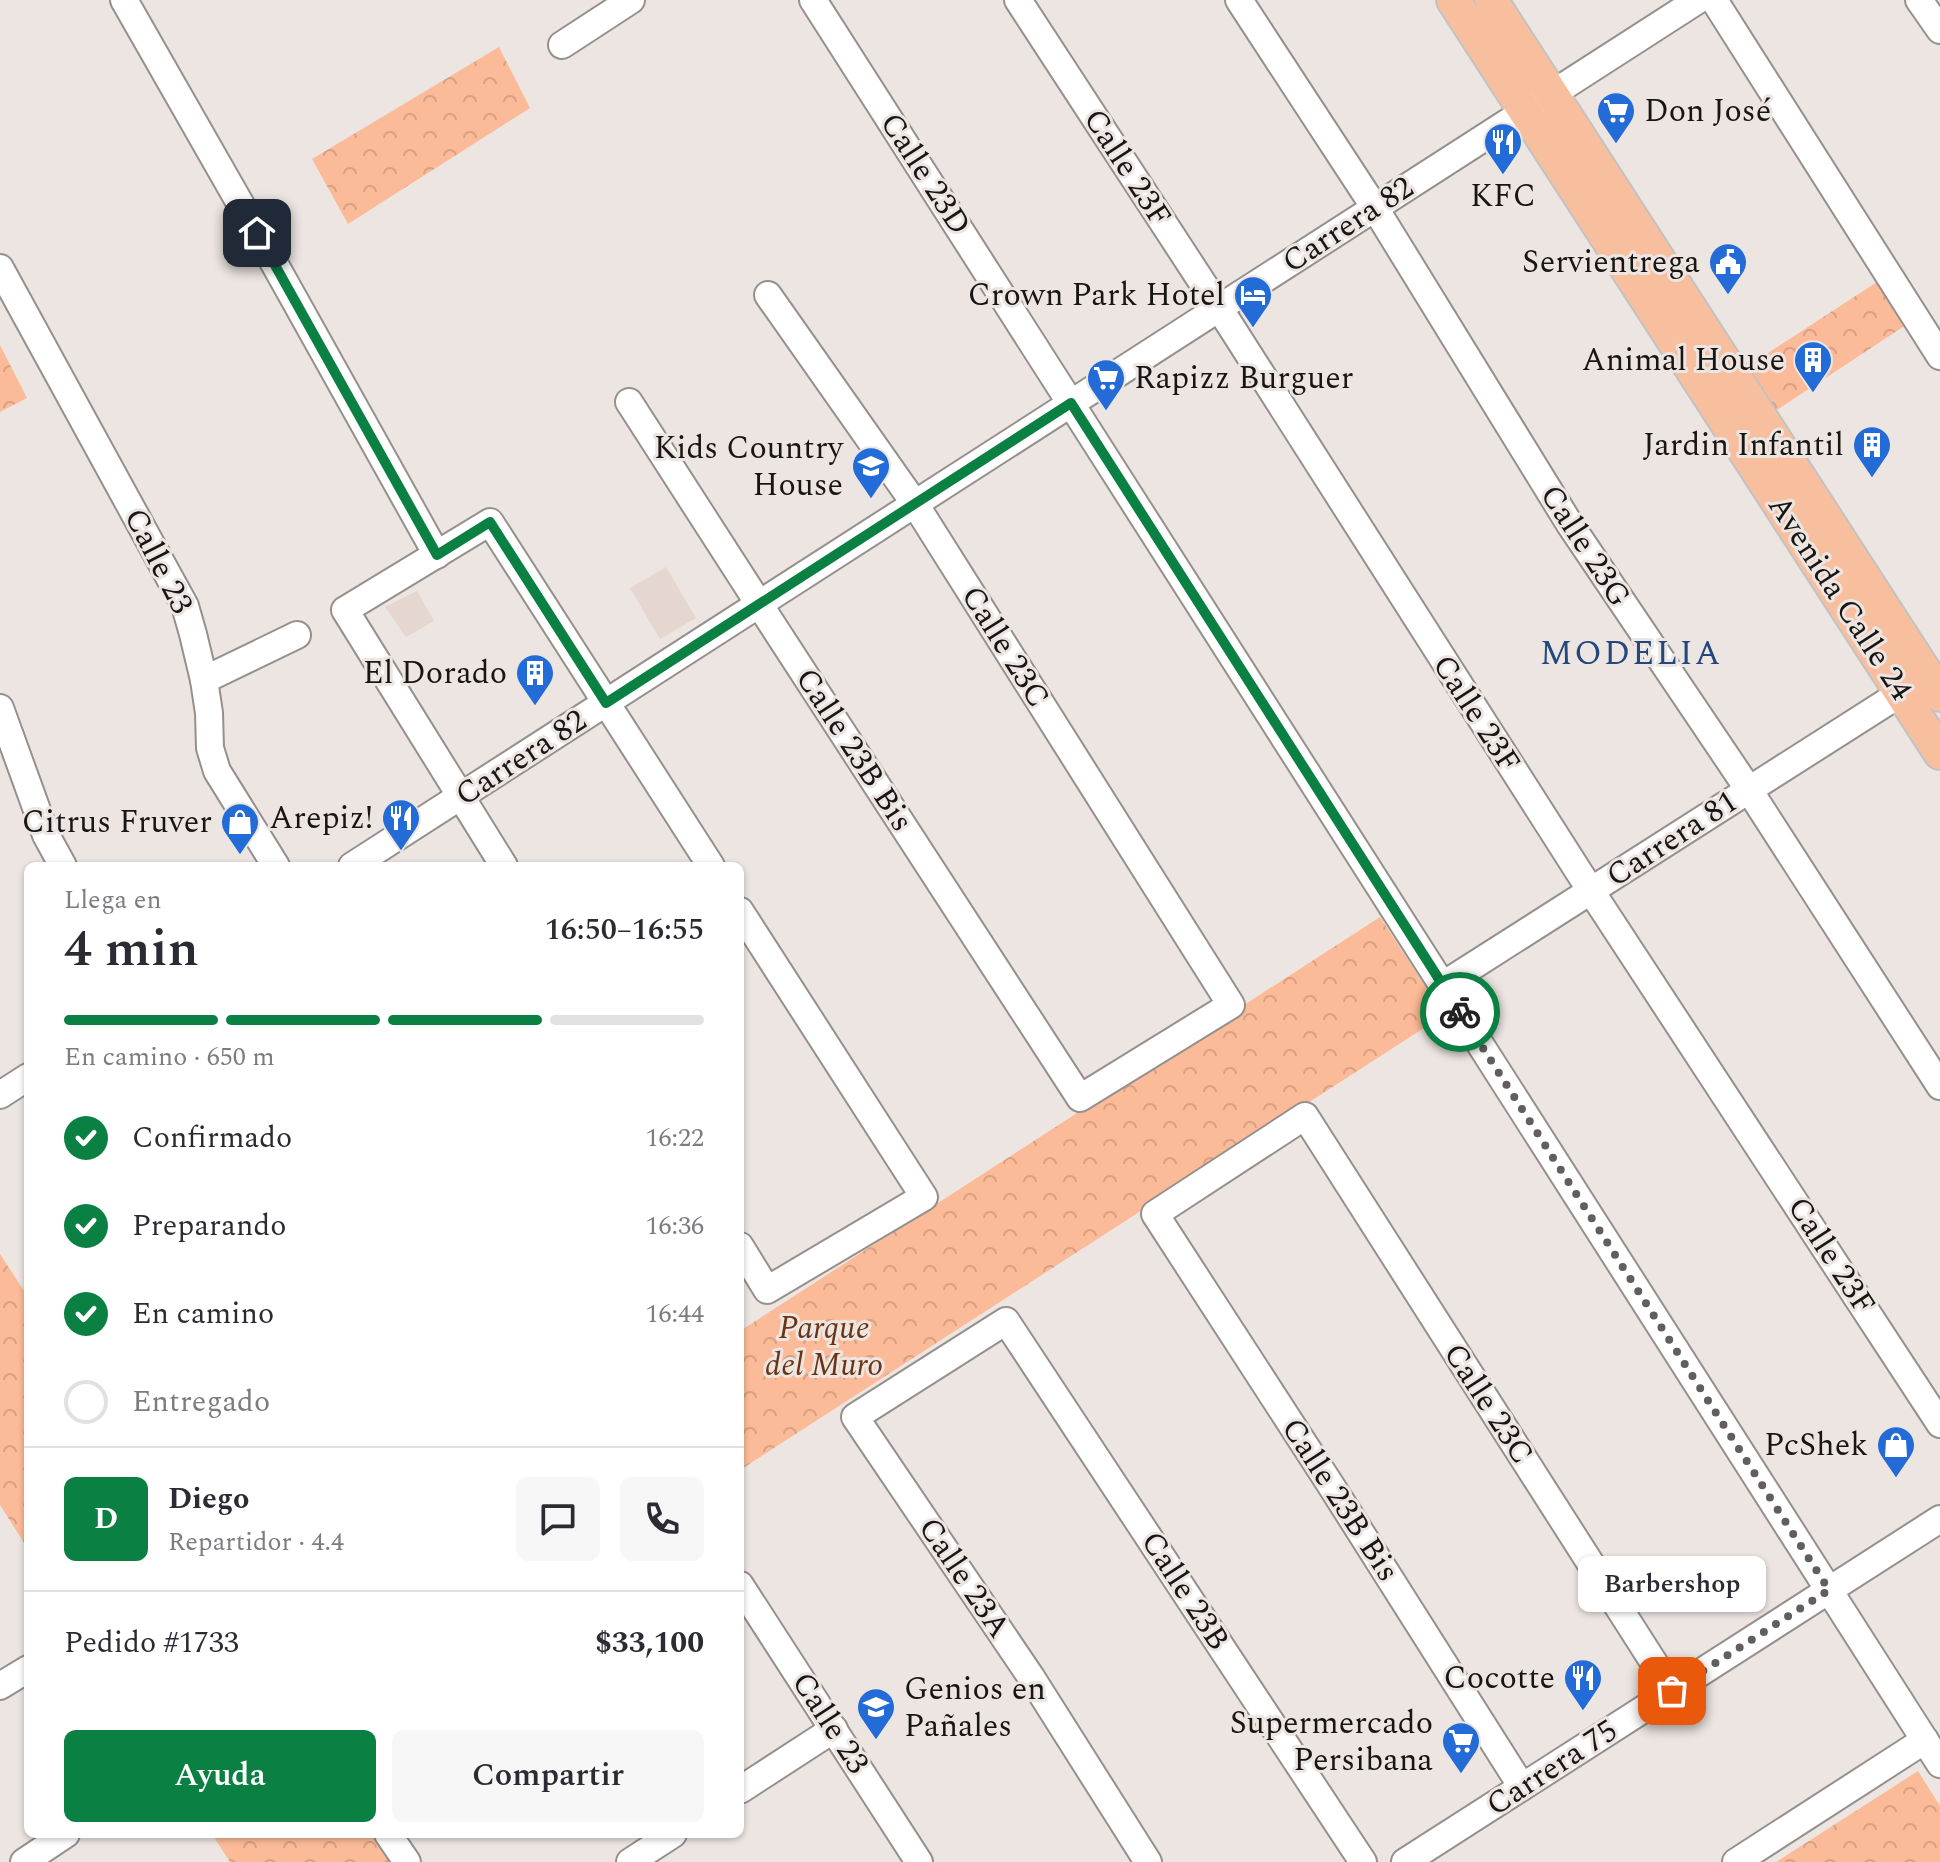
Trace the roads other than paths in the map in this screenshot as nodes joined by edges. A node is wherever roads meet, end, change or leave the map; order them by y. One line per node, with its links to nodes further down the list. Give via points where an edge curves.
1 (124, 0): 22 (street)
2 (631, 0): 12 (street)
3 (813, 0): 20 (street, Calle 23D)
4 (1018, 0): 17 (street, Calle 23F)
5 (1239, 0): 14 (street, Calle 23G)
6 (1453, 0): 13 (main road, Avenida Calle 24)
7 (1491, 0): 13 (main road, Avenida Calle 24)
8 (1698, 0): 13 (street, Carrera 82)
9 (1714, 0): 18 (street)
10 (1919, 0): 11 (street)
11 (1940, 30)
12 (562, 45)
13 (1538, 102): 14 (street, Carrera 82); 26 (main road, Avenida Calle 24)
14 (1375, 208): 17 (street, Carrera 82); 30 (street, Calle 23G, via 1569,523)
15 (0, 268): 25 (street, Calle 23, via 185,606)
16 (768, 295): 21 (street, Calle 23C)
17 (1219, 308): 20 (street, Carrera 82); 37 (street, Calle 23F)
18 (1940, 356)
19 (629, 402): 23 (street, Calle 23B Bis)
20 (1071, 403): 21 (street, Carrera 82); 39 (street, Calle 23D)
21 (915, 504): 23 (street, Carrera 82); 43 (street, Calle 23C, via 1231,1005)
22 (437, 555): 27 (street, via 490,522); 31 (street, via 345,610)
23 (759, 604): 27 (street, Carrera 82); 43 (street, Calle 23B Bis)
24 (297, 635): 25 (street)
25 (204, 680): 33 (street, Calle 23, via 217,771)
26 (1928, 685): 29 (main road, Avenida Calle 24); 30 (street, Carrera 81)
27 (606, 703): 31 (street, Carrera 82); 36 (street)
28 (0, 708): 32 (street)
29 (1940, 753)
30 (1749, 790): 37 (street, Carrera 81); 41 (street, Calle 23G)
31 (460, 796): 34 (street, Carrera 82); 35 (street)
32 (61, 862)
33 (274, 862)
34 (358, 862)
35 (501, 862)
36 (708, 862)
37 (1591, 891): 39 (street, Carrera 81); 47 (street, Calle 23F)
38 (744, 917): 45 (street, via 924,1197 767,1290)
39 (1443, 985): 49 (street, Calle 23D)
40 (24, 1080): 42 (street)
41 (1940, 1086)
42 (0, 1095)
43 (1080, 1098)
44 (1155, 1214): 53 (street, Calle 23C, via 1305,1116); 58 (street, Calle 23B Bis)
45 (744, 1253)
46 (855, 1417): 66 (street, Calle 23A, via 1031,1677); 67 (street, Calle 23B, via 1006,1321)
47 (1940, 1424)
48 (1940, 1519): 49 (street, Carrera 75)
49 (1829, 1590): 53 (street, Carrera 75); 55 (street, Calle 23D)
50 (744, 1596): 54 (street, Calle 23)
51 (24, 1671): 52 (street)
52 (0, 1686)
53 (1672, 1691): 58 (street, Carrera 75)
54 (834, 1729): 57 (street); 65 (street, Calle 23)
55 (1925, 1740): 56 (street, Calle 23D); 69 (street)
56 (1940, 1764)
57 (744, 1787)
58 (1522, 1787): 68 (street, Carrera 75)
59 (60, 1838): 62 (street)
60 (391, 1838): 63 (street)
61 (667, 1838): 64 (street)
62 (24, 1862)
63 (407, 1862)
64 (630, 1862)
65 (919, 1862)
66 (1148, 1862)
67 (1363, 1862)
68 (1405, 1862)
69 (1736, 1862)

